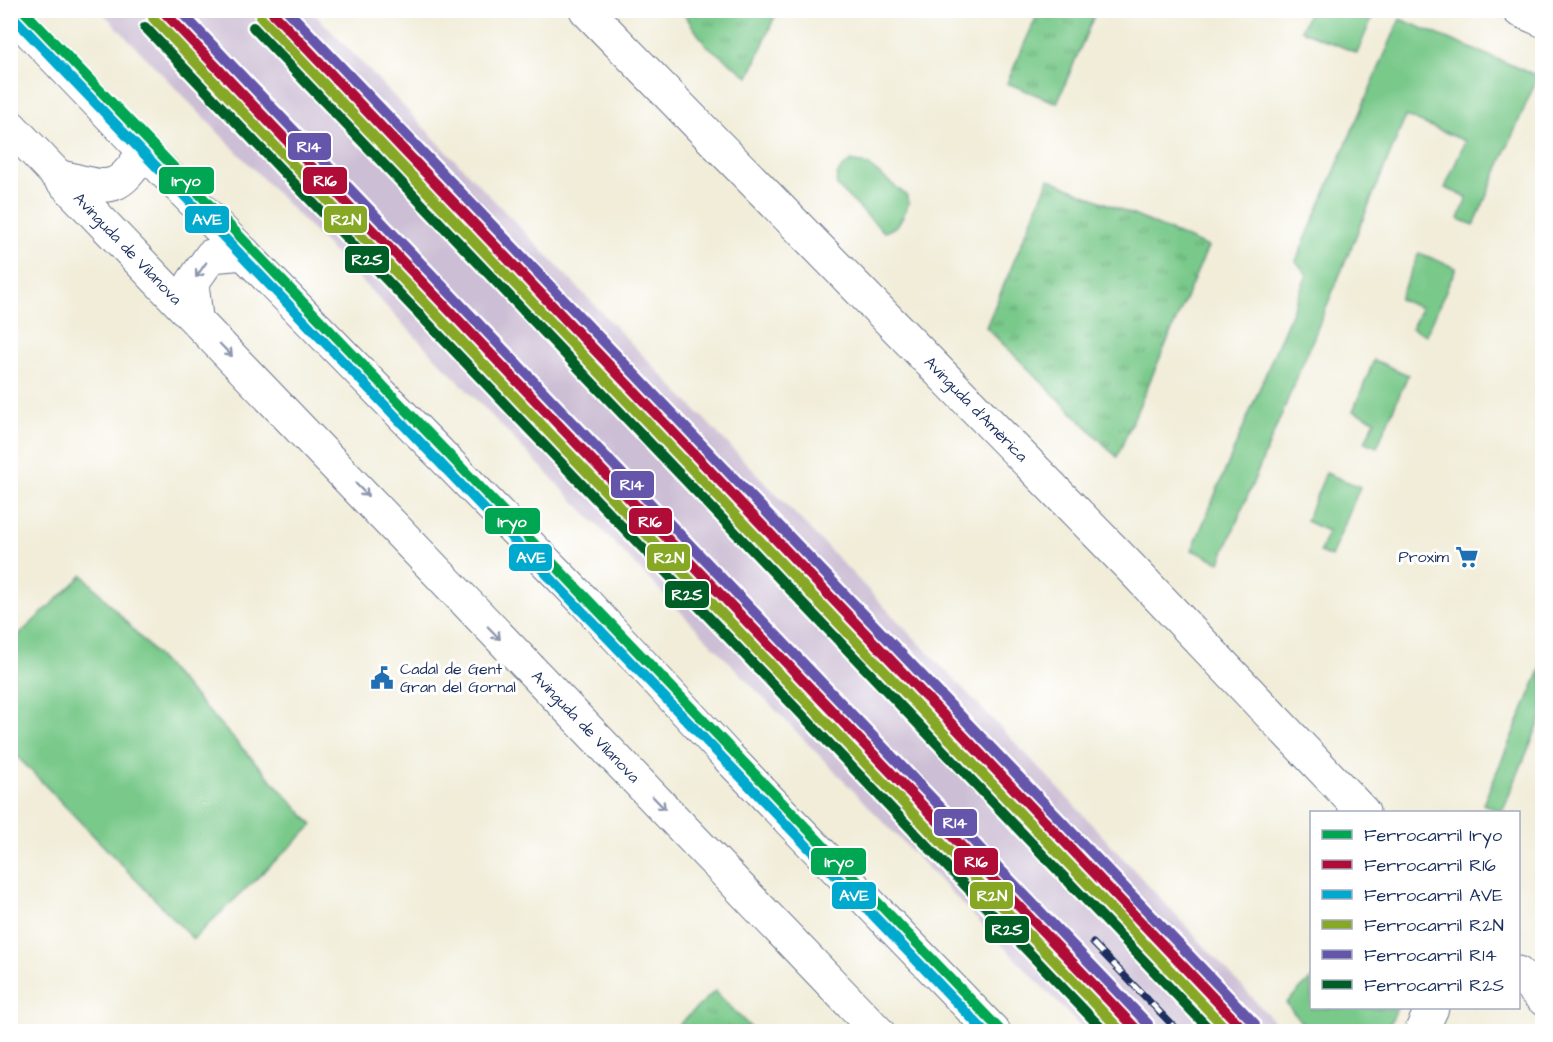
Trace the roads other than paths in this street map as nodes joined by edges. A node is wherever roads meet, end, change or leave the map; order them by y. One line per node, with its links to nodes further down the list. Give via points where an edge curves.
1 (586, 10): 10 (street, Avinguda d'Amèrica, via 1129,566)
2 (1519, 10): 4 (street)
3 (10, 11): 6 (street)
4 (1542, 20)
5 (10, 126): 7 (street, Avinguda de Vilanova)
6 (144, 152): 7 (street, Avinguda de Vilanova, via 128,176 107,187); 8 (street)
7 (60, 177): 9 (street, Avinguda de Vilanova)
8 (244, 253): 9 (street, Avinguda de Vilanova, one-way to 9, via 211,256 192,283); 15 (street, via 584,601 728,757)
9 (195, 318): 14 (street, Avinguda de Vilanova, one-way to 14)
10 (1361, 811)
11 (1520, 975): 12 (street)
12 (1542, 998)
13 (1432, 1009): 16 (street)
14 (878, 1032)
15 (994, 1032)
16 (1421, 1032)

